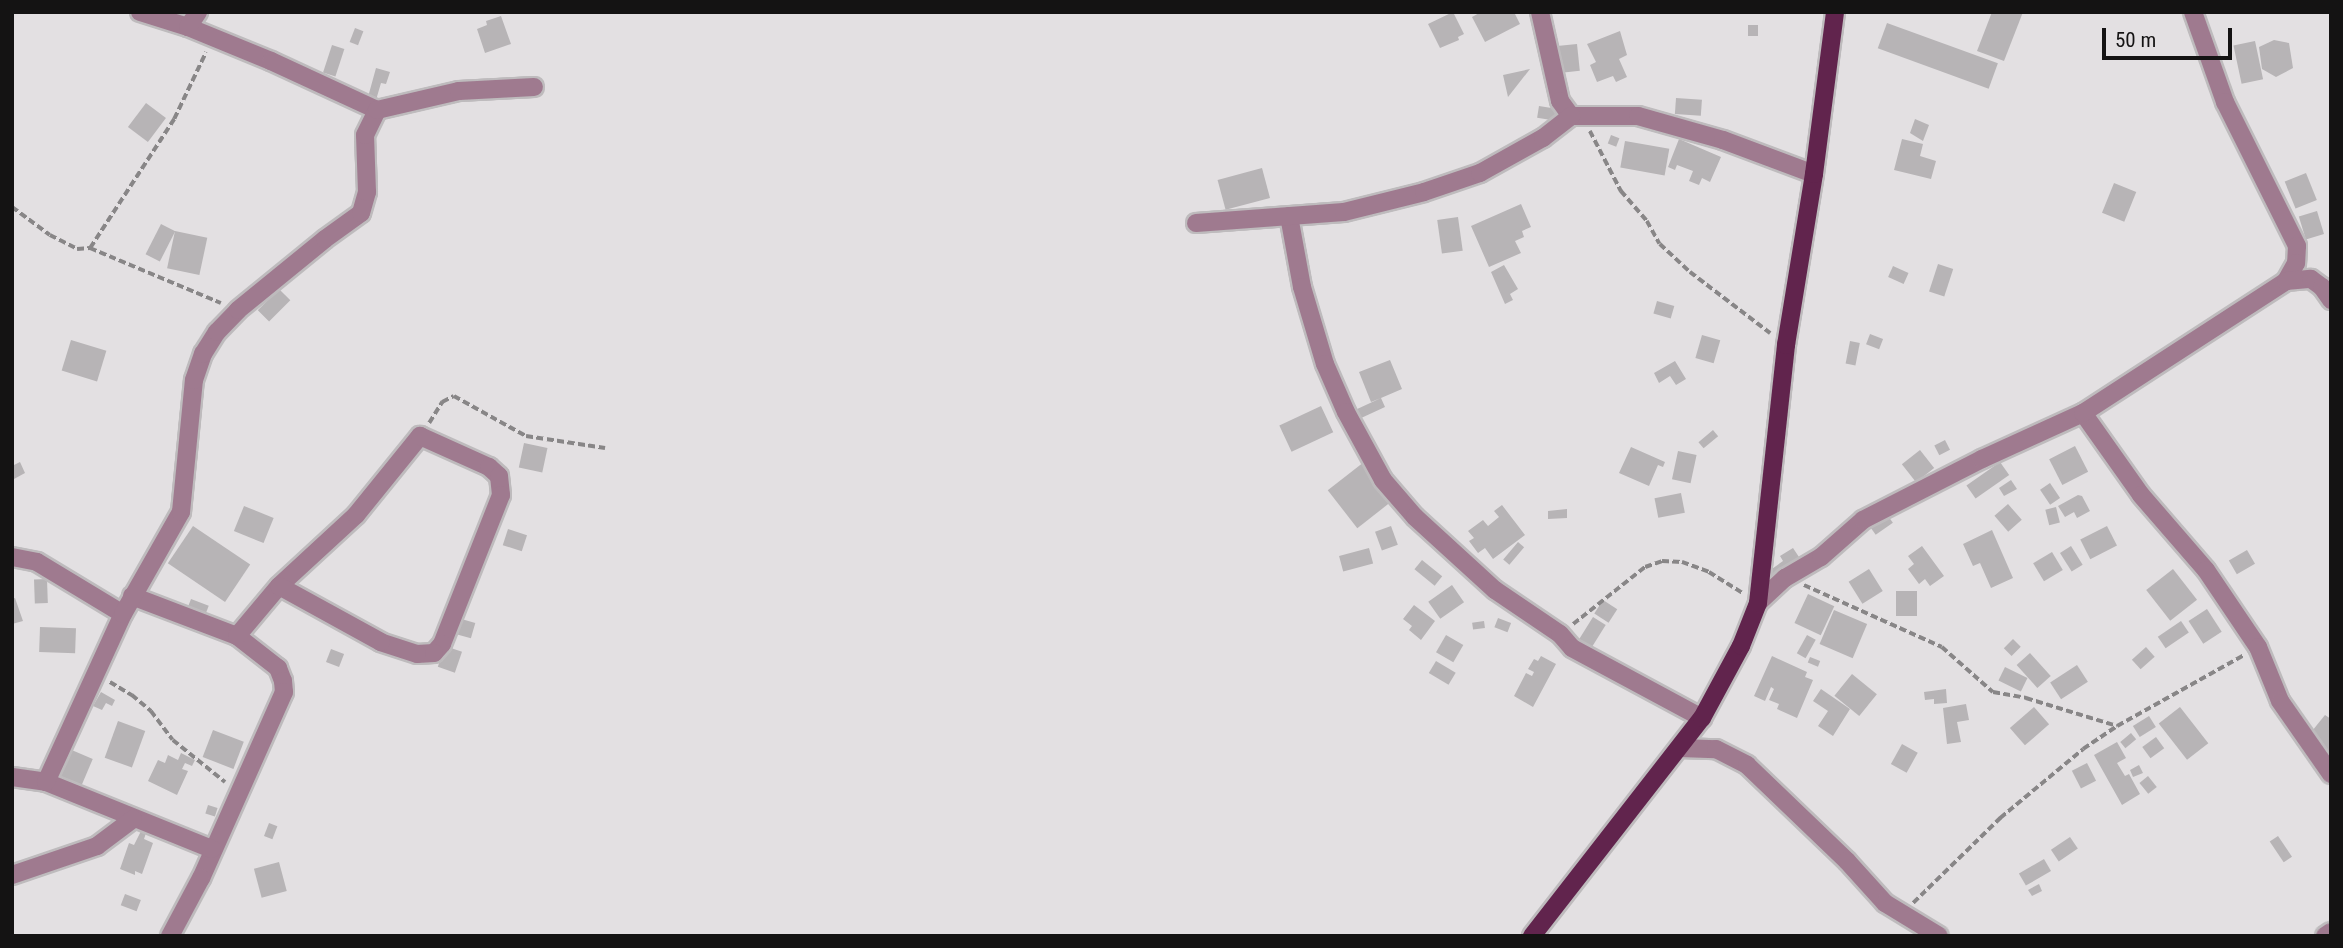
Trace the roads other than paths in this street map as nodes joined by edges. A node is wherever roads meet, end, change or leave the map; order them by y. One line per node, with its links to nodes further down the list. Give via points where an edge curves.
1 (141, 12): 5 (street)
2 (1540, 12): 8 (street, via 1560,101)
3 (1835, 12): 9 (main road)
4 (2193, 12): 12 (street, via 2225,102 2297,246 2296,263)
5 (193, 20): 7 (street, via 213,38)
6 (534, 87): 7 (street, via 459,91)
7 (377, 110): 17 (street, via 365,135 368,192 362,213 238,310 203,354 194,380 181,512)
8 (1578, 117): 9 (street, via 1638,116 1723,140); 10 (street, via 1480,173 1344,212)
9 (1814, 174): 18 (main road, via 1786,345)
10 (1289, 216): 11 (street); 21 (street, via 1301,286 1325,364 1384,480 1415,517 1495,590 1560,634 1572,648)
11 (1196, 223)
12 (2286, 281): 13 (street, via 2311,279); 14 (street)
13 (2331, 300)
14 (2084, 413): 18 (street, via 1982,458 1863,520); 23 (street, via 2141,495 2207,570 2258,647 2280,701)
15 (12, 556): 19 (street, via 37,562)
16 (279, 586): 16 (street, via 381,642 417,654 434,653 448,630 501,495 499,476 421,436 356,515); 20 (street)
17 (132, 596): 19 (street); 20 (street)
18 (1758, 603): 21 (main road, via 1741,646)
19 (123, 614): 25 (street)
20 (237, 636): 27 (street, via 278,668 284,692)
21 (1702, 718): 22 (main road)
22 (1680, 748): 31 (main road); 32 (street, via 1716,749 1747,765 1847,860 1885,903)
23 (2331, 774)
24 (12, 777): 25 (street)
25 (46, 782): 26 (street)
26 (133, 819): 27 (street); 28 (street, via 97,846)
27 (212, 849): 30 (street)
28 (12, 876)
29 (2331, 932): 33 (street)
30 (170, 936)
31 (1532, 936)
32 (1939, 936)
33 (2325, 936)

